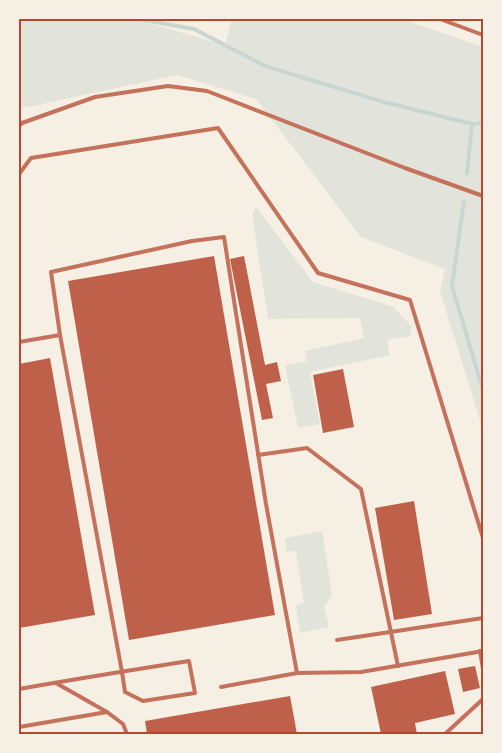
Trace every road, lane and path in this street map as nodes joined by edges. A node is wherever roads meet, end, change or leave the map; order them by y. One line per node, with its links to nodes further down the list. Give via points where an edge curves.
1 (440, 19): 2 (lane)
2 (483, 35)
3 (20, 124): 5 (lane, via 95,97 168,86 207,91)
4 (19, 174): 9 (lane, via 31,158 218,128 318,273 410,300)
5 (483, 196)
6 (60, 334): 7 (lane); 8 (lane, via 51,272 224,237); 16 (lane)
7 (19, 342)
8 (258, 455): 11 (lane, via 307,448 361,489); 17 (lane)
9 (483, 538)
10 (483, 618): 11 (lane)
11 (391, 632): 12 (lane); 14 (lane)
12 (337, 640)
13 (482, 651): 14 (lane); 15 (lane)
14 (398, 666): 17 (lane, via 361,672)
15 (483, 669)
16 (122, 672): 16 (lane, via 189,661 195,693 142,701 126,692); 18 (lane)
17 (297, 673): 19 (lane)
18 (56, 683): 20 (lane); 22 (lane)
19 (221, 687)
20 (19, 689)
21 (483, 700): 25 (lane)
22 (107, 712): 23 (lane); 24 (lane, via 123,724)
23 (19, 727)
24 (128, 734)
25 (445, 734)

